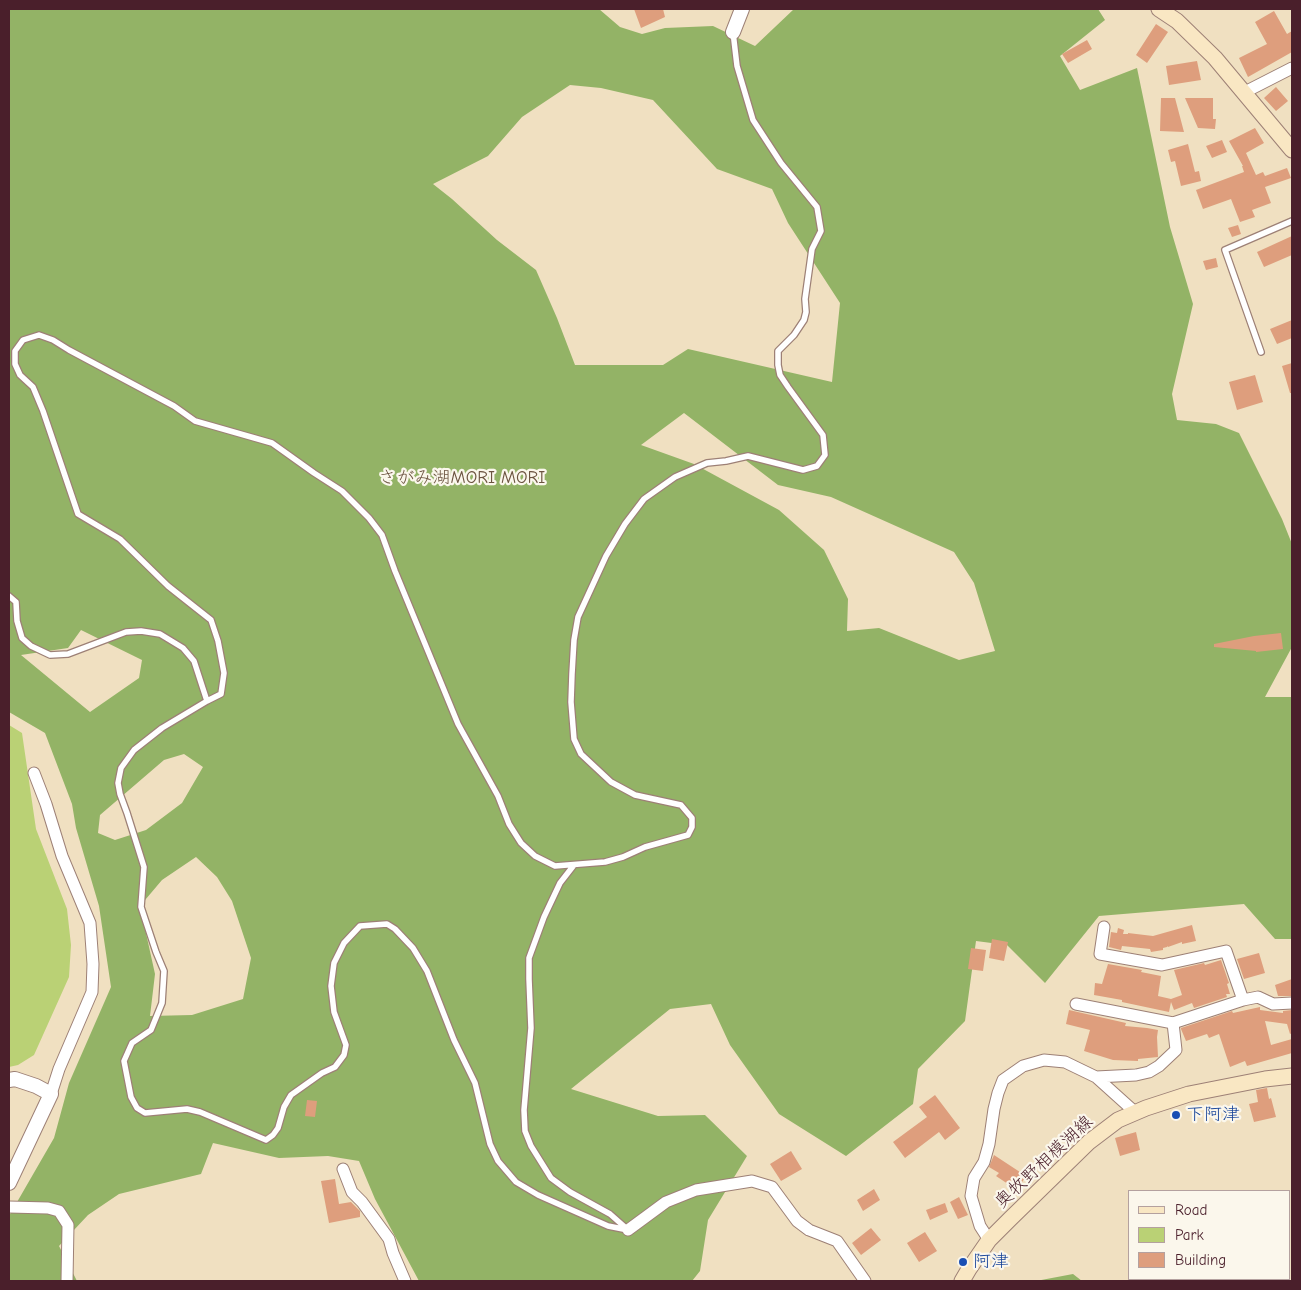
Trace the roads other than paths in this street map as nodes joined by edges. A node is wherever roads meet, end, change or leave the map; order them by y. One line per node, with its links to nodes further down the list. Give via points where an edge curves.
1 (742, 9): 4 (street)
2 (1159, 9): 3 (main road)
3 (1177, 15): 6 (main road)
4 (733, 32): 13 (lane, via 737,66 752,120 781,163 817,207 821,231 812,249 806,312 794,335 778,351 778,365 780,375 823,435 825,455 817,466 803,470 748,456 707,463 675,477 644,499 606,556 578,617 571,693 574,739 581,754 611,782 635,795 681,805 692,818 692,827 688,835 623,857)
5 (1292, 68): 6 (street)
6 (1245, 92): 7 (main road)
7 (1292, 150)
8 (1292, 221): 9 (lane, via 1225,250)
9 (1261, 352)
10 (9, 596): 11 (lane, via 16,602 22,638 50,655 68,654 126,632 160,634 183,648 194,661)
11 (207, 701): 13 (lane, via 220,694 224,673 212,620 168,586 120,540 78,514 33,387 20,375 15,364 15,352 23,340 39,335 53,340 174,406 195,421 272,443 342,491 370,518 382,535 458,724 498,796 509,824 535,856 555,866); 27 (lane, via 162,728 134,750 121,768 118,783 144,867 141,907 164,971 162,1003 151,1030 132,1043 124,1061 131,1097 137,1108 145,1112 187,1109 266,1140 273,1135 291,1095 335,1067 344,1055 346,1045 334,1012 331,986 334,963 344,943 360,926 386,924 413,948 427,971 475,1083 490,1144 498,1161 516,1182 538,1195 608,1226)
12 (34, 773): 22 (street, via 62,856 90,923 93,964 92,992)
13 (574, 865): 27 (lane, via 560,883 529,958 531,1028 525,1131 551,1178 610,1214)
14 (1104, 927): 15 (street, via 1100,954 1162,966 1226,951)
15 (1243, 1000): 16 (street, via 1258,997 1273,1004); 18 (street)
16 (1292, 1003)
17 (1076, 1004): 18 (street)
18 (1173, 1024): 20 (street, via 1176,1050 1159,1066 1136,1075)
19 (1292, 1076): 23 (main road, 奥牧野相模湖線, via 1189,1094)
20 (1096, 1077): 23 (street); 28 (street, via 1065,1062 1044,1060 1023,1066 1004,1080 994,1109 984,1162 974,1178 971,1196 980,1226)
21 (9, 1080): 22 (street, via 36,1086)
22 (51, 1094): 25 (street)
23 (1136, 1113): 28 (main road, 奥牧野相模湖線, via 1118,1120 1089,1142)
24 (343, 1169): 30 (street, via 352,1192 389,1239)
25 (9, 1183)
26 (9, 1208): 29 (street, via 59,1211 68,1225)
27 (628, 1230): 31 (street, via 666,1202 696,1190 752,1181 772,1187 797,1221 837,1242)
28 (989, 1240): 32 (main road, 奥牧野相模湖線)
29 (67, 1281)
30 (405, 1281)
31 (865, 1281)
32 (962, 1281)

